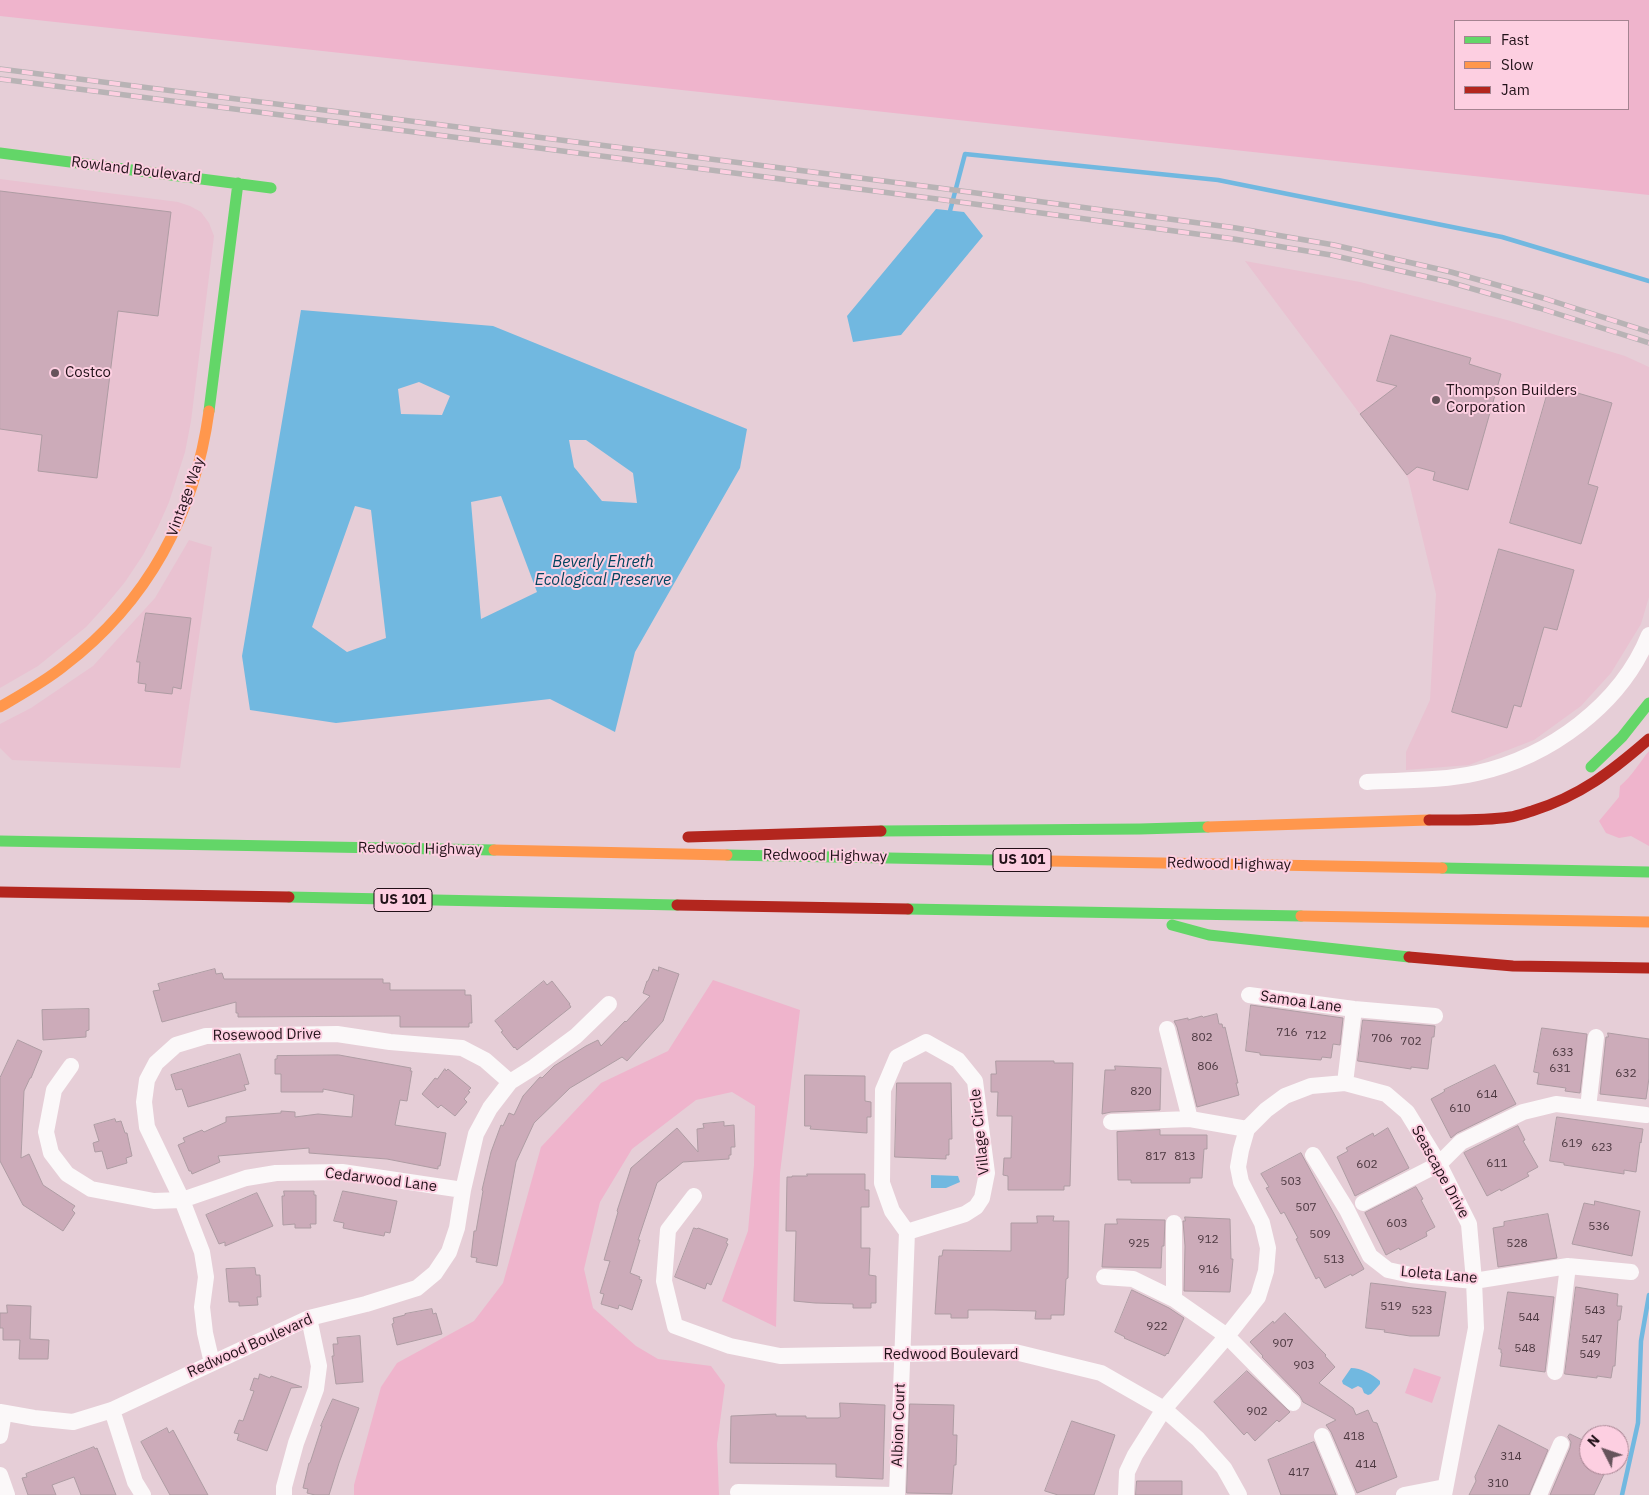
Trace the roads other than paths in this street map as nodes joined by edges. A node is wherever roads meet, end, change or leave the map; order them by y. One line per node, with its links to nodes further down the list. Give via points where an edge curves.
1 (0, 153): 2 (main road, Rowland Boulevard)
2 (238, 183): 3 (main road, Rowland Boulevard); 6 (main road, Vintage Way, via 204,439 194,484 173,534 139,592 98,639 48,679)
3 (271, 188)
4 (1649, 635): 9 (street, via 1626,676 1602,704 1570,731 1536,752 1476,773)
5 (1649, 704): 8 (main road, via 1612,748)
6 (0, 707)
7 (1649, 739): 11 (main road, via 1603,777 1544,807 1512,816)
8 (1582, 774)
9 (1367, 782)
10 (1540, 796): 11 (main road)
11 (1460, 819): 12 (main road, via 1140,830 844,831)
12 (680, 837)
13 (0, 841): 15 (main road, Redwood Highway / US 101)
14 (592, 841): 15 (main road)
15 (395, 848): 16 (main road, Redwood Highway / US 101)
16 (1649, 872)
17 (0, 892): 18 (main road, US 101)
18 (1140, 915): 19 (main road, US 101); 20 (main road, via 1209,935 1415,958 1513,966)
19 (1649, 922)
20 (1649, 968)
21 (1249, 995): 23 (street, Samoa Lane)
22 (609, 1004): 28 (street, Redwood Boulevard, via 576,1036)
23 (1354, 1009): 24 (street, Samoa Lane); 29 (street, Samoa Lane)
24 (1435, 1016)
25 (1166, 1029): 32 (street)
26 (1596, 1037): 30 (street)
27 (71, 1066): 39 (street, Cedarwood Lane, via 54,1090 46,1132 51,1153 67,1174 91,1189 154,1201)
28 (510, 1082): 37 (street, Redwood Boulevard, via 490,1108 476,1134); 39 (street, Rosewood Drive, via 485,1060 462,1048 337,1034 206,1036 176,1045 156,1063 147,1080 144,1102 147,1127)
29 (1345, 1083): 34 (street, Seascape Drive, via 1311,1086 1285,1096); 36 (street, Seascape Drive, via 1386,1094 1407,1112)
30 (1588, 1108): 31 (street); 36 (street, via 1556,1104 1523,1112 1461,1142)
31 (1646, 1116)
32 (1190, 1119): 33 (street); 34 (street)
33 (1111, 1122)
34 (1247, 1129): 49 (street, Seascape Drive, via 1238,1167 1262,1223 1268,1248 1266,1271 1258,1297)
35 (1313, 1155): 46 (street, Loleta Lane, via 1347,1210 1370,1256 1396,1272)
36 (1439, 1164): 40 (street); 46 (street, Seascape Drive, via 1469,1224)
37 (463, 1190): 39 (street, Cedarwood Lane, via 342,1172 276,1173 246,1178); 48 (street, Redwood Boulevard, via 457,1228 449,1252 435,1273 417,1288)
38 (694, 1196): 50 (street, Redwood Boulevard, via 668,1230 664,1280 675,1326 730,1346 780,1356)
39 (182, 1200): 51 (street, Rosewood Drive, via 202,1252 206,1277 202,1307)
40 (1363, 1203)
41 (1174, 1223): 47 (street)
42 (907, 1232): 42 (street, Village Circle, via 965,1214 976,1207 982,1198 987,1173 974,1081 958,1060 926,1042 897,1057 883,1090 882,1183 892,1211); 50 (street)
43 (1568, 1266): 44 (street, Loleta Lane); 46 (street, Loleta Lane); 52 (street)
44 (1631, 1272)
45 (1104, 1277): 47 (street, via 1134,1279)
46 (1474, 1281): 61 (street, Seascape Drive, via 1476,1328)
47 (1174, 1299): 49 (street)
48 (309, 1318): 51 (street, Redwood Boulevard); 65 (street, via 319,1366 316,1390 296,1443)
49 (1227, 1336): 53 (street); 54 (street, Seascape Drive)
50 (901, 1354): 54 (street, Redwood Boulevard, via 1015,1352 1101,1373); 66 (street, Albion Court)
51 (212, 1363): 55 (street, Redwood Boulevard)
52 (1555, 1372)
53 (1293, 1403)
54 (1164, 1408): 67 (street, Seascape Drive, via 1127,1472); 68 (street, Redwood Boulevard, via 1224,1468)
55 (112, 1410): 56 (street, Redwood Boulevard, via 73,1422); 64 (street, via 135,1482)
56 (2, 1413): 57 (street)
57 (0, 1436)
58 (1322, 1436): 69 (street)
59 (1561, 1444): 71 (street)
60 (0, 1475): 63 (street)
61 (1445, 1491): 70 (street)
62 (738, 1492): 66 (street, Albion Court)
63 (7, 1495)
64 (143, 1495)
65 (284, 1495)
66 (896, 1495)
67 (1126, 1495)
68 (1239, 1495)
69 (1347, 1495)
70 (1404, 1495)
71 (1539, 1495)

